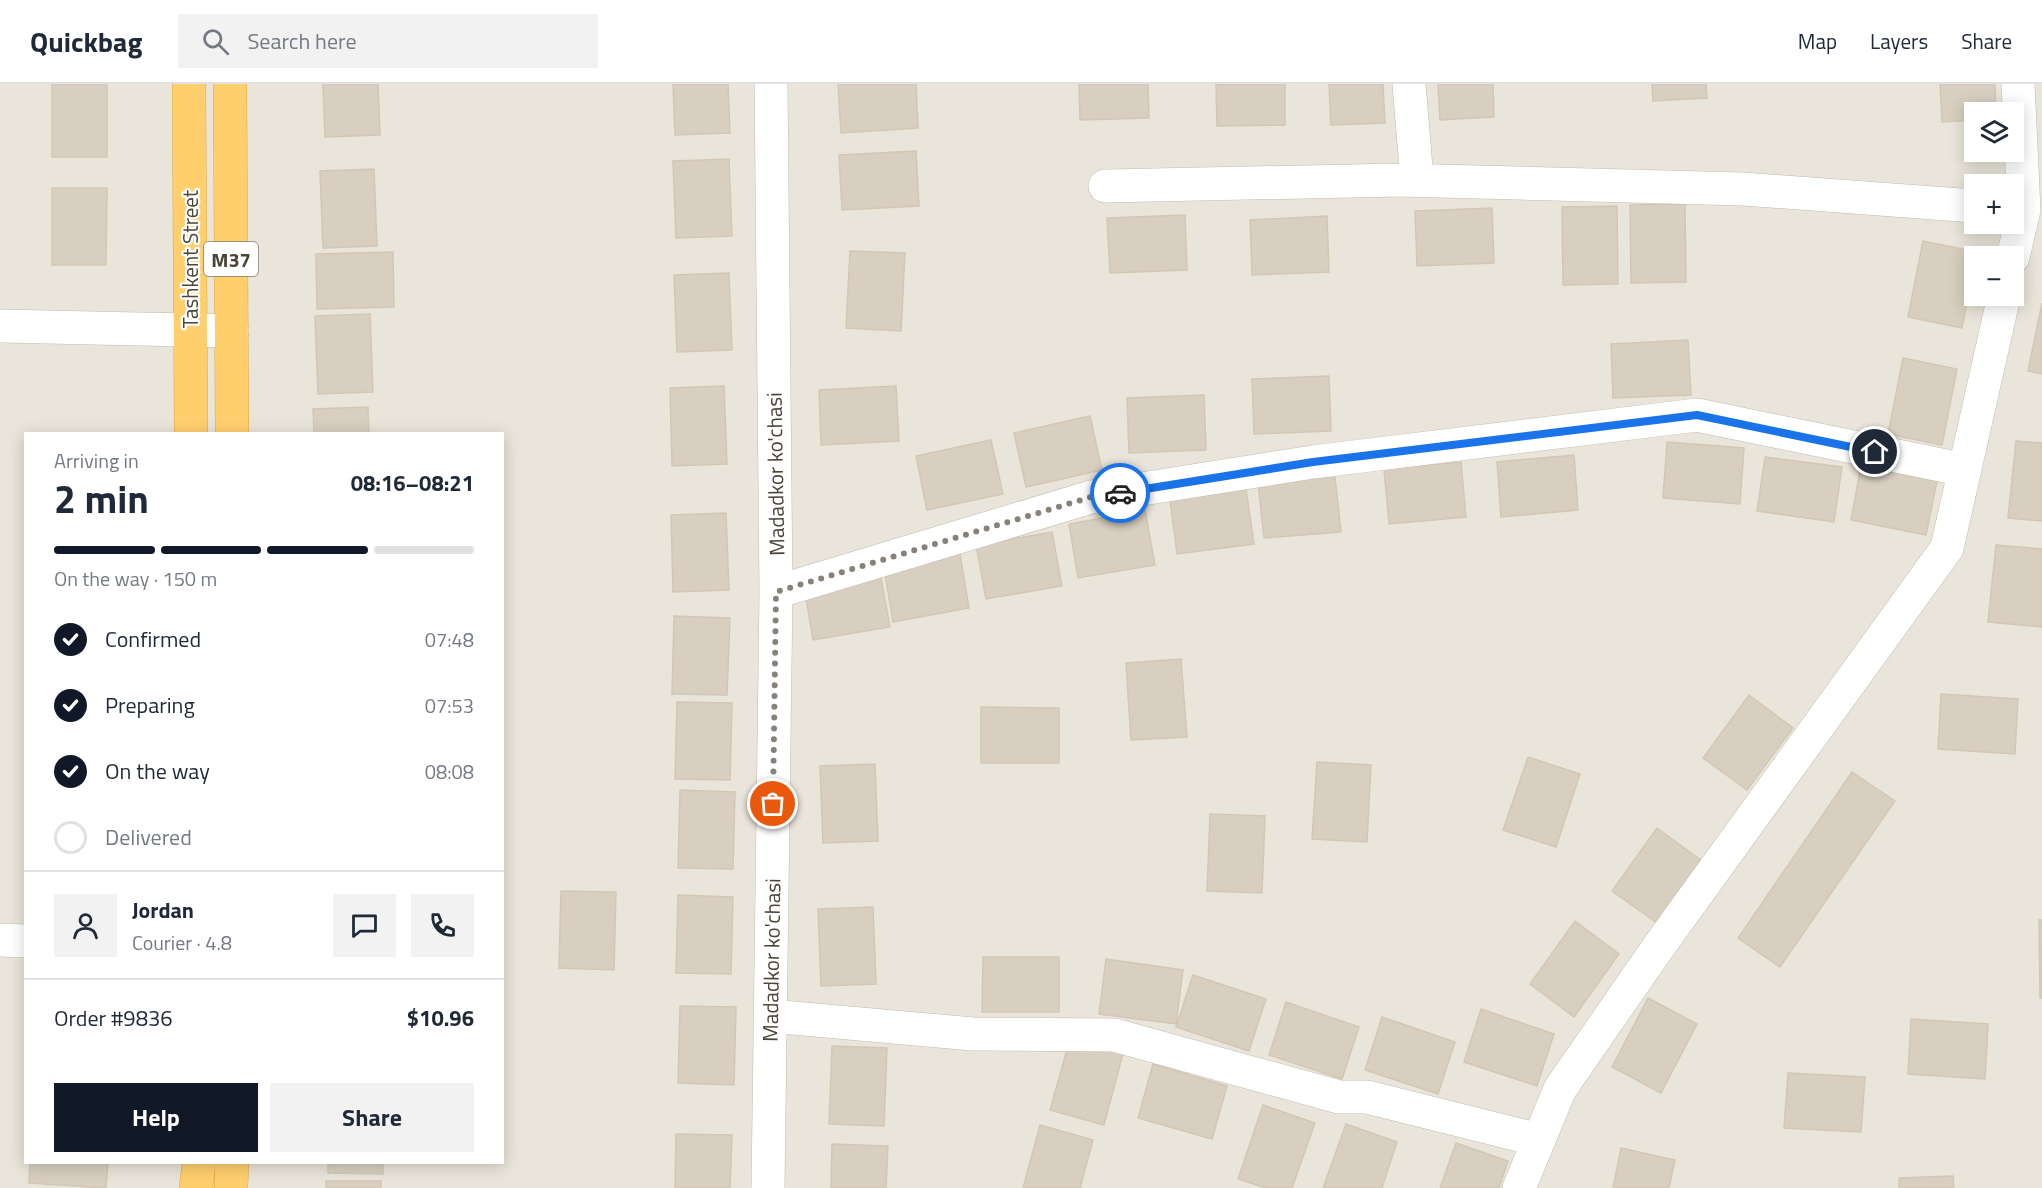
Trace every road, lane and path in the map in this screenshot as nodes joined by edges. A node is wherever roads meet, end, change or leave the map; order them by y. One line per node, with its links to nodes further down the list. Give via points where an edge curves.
1 (189, 84): 13 (highway, Tashkent Street / M37)
2 (230, 84): 14 (highway, Tashkent Street / M37)
3 (771, 84): 18 (street, Madadkor ko'chasi)
4 (1409, 84): 6 (street)
5 (2018, 84): 9 (street)
6 (1417, 180): 7 (street); 8 (street, via 1743,189)
7 (1105, 186)
8 (1964, 205)
9 (2026, 211): 10 (street)
10 (2016, 246)
11 (2002, 306): 17 (street)
12 (0, 326): 13 (street)
13 (190, 331): 14 (street); 15 (highway, Tashkent Street / M37)
14 (232, 332): 16 (highway, Tashkent Street / M37)
15 (191, 432)
16 (232, 432)
17 (1965, 470): 18 (street, via 1697,415 1313,462 1091,497); 22 (street, via 1947,548 1560,1089)
18 (776, 592): 21 (street, Madadkor ko'chasi)
19 (0, 940): 20 (street)
20 (24, 941)
21 (770, 1016): 22 (street, via 972,1034 1114,1035 1339,1097 1367,1097); 27 (street, Madadkor ko'chasi)
22 (1539, 1140): 28 (street)
23 (199, 1164): 25 (highway)
24 (232, 1164): 26 (highway)
25 (196, 1188)
26 (231, 1188)
27 (768, 1188)
28 (1519, 1188)

